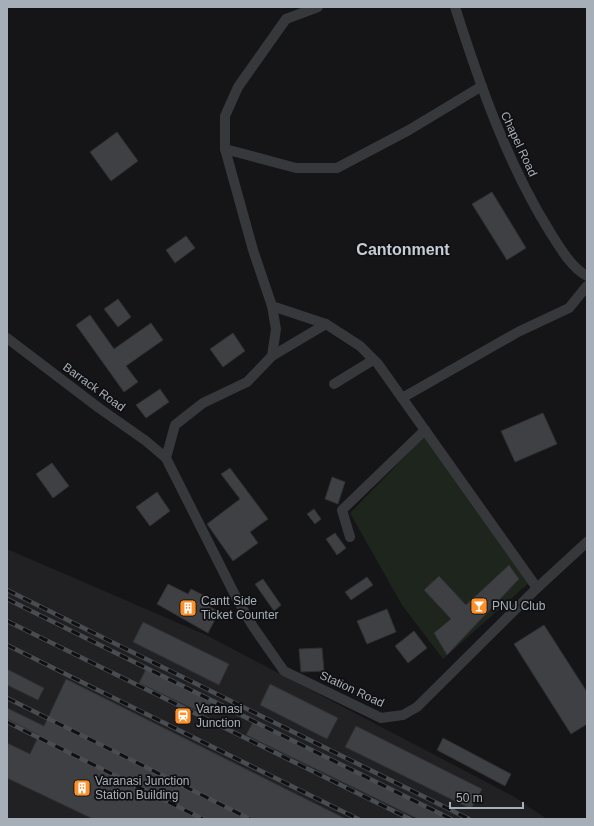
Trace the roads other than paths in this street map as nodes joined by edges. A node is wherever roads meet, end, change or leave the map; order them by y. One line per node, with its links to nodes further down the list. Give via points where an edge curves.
1 (318, 7): 4 (street, via 286,19 238,87 226,116)
2 (455, 7): 3 (street, Chapel Road)
3 (482, 86): 4 (street, via 409,130 337,168 296,168); 5 (street, Chapel Road, via 496,126 536,209 579,272)
4 (225, 149): 7 (street, via 253,250)
5 (587, 276)
6 (587, 286): 13 (street, via 569,308 518,332)
7 (272, 306): 8 (street); 10 (street, via 276,328)
8 (326, 324): 10 (street); 11 (street, via 360,346)
9 (7, 338): 15 (street, Barrack Road)
10 (272, 356): 15 (street, via 247,382 203,403 175,425)
11 (373, 360): 12 (street); 13 (street)
12 (334, 384)
13 (402, 398): 14 (street)
14 (425, 430): 16 (street, via 342,510); 18 (street)
15 (166, 458): 18 (street, Station Road, via 237,600 284,671 381,718 403,715 417,707)
16 (350, 537)
17 (587, 542): 18 (street, Station Road)
18 (537, 588)

